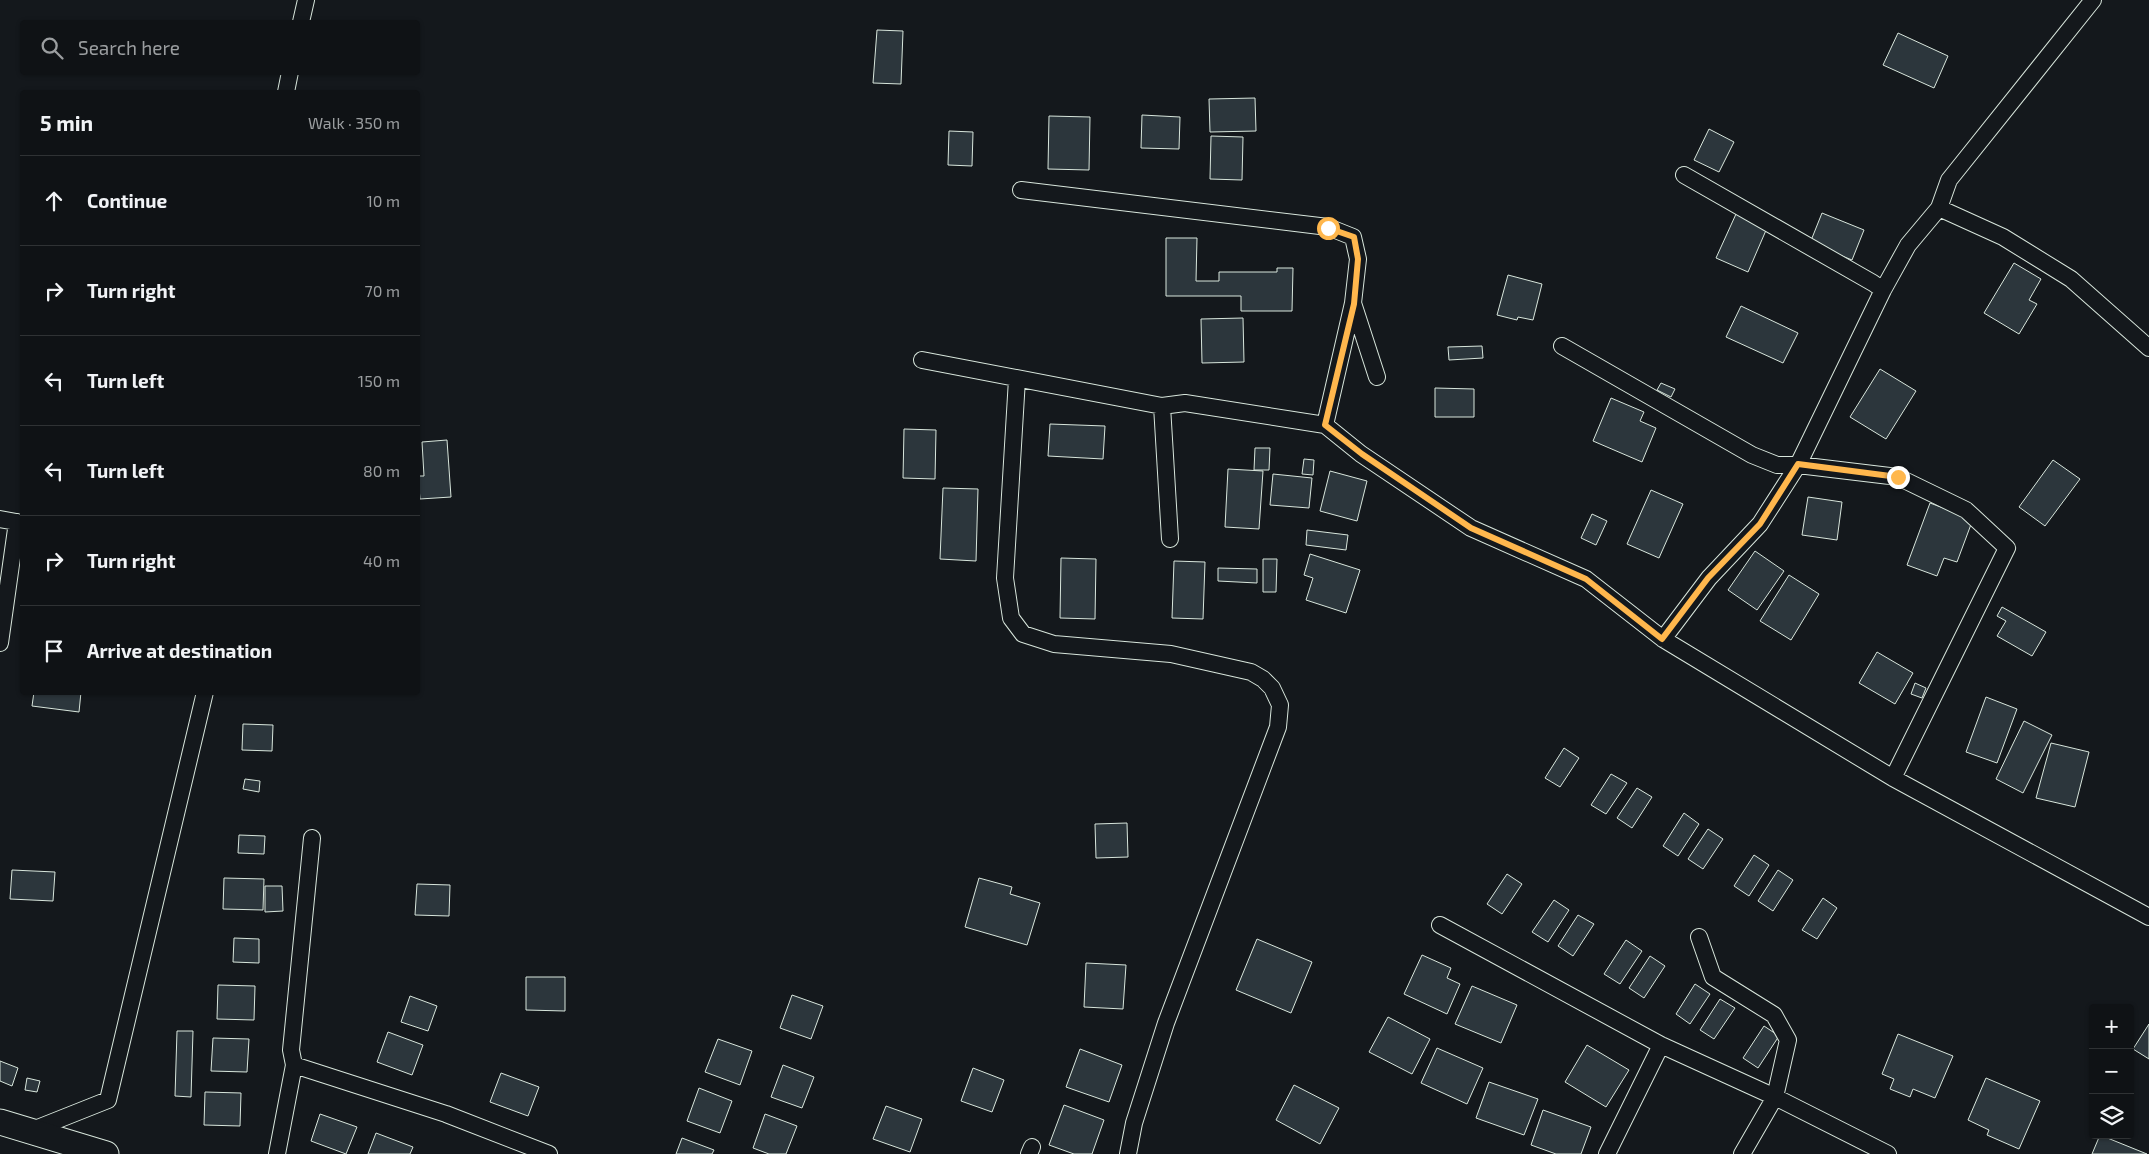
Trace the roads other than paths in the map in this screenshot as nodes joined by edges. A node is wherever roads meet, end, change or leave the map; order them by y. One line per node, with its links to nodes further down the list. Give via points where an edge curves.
1 (306, 0): 3 (street)
2 (2093, 0): 8 (street, via 1949,180)
3 (301, 20)
4 (289, 75): 5 (street)
5 (286, 90)
6 (1684, 175): 9 (street)
7 (1021, 190): 10 (street, via 1328,228 1354,237 1358,259)
8 (1940, 208): 9 (street, via 1908,245); 12 (street, via 2003,237 2071,279)
9 (1883, 290): 18 (street)
10 (1354, 304): 14 (street); 17 (street)
11 (1562, 346): 18 (street, via 1752,455 1777,464)
12 (2149, 348)
13 (922, 360): 15 (street)
14 (1377, 378)
15 (1017, 379): 16 (street); 38 (street, via 1005,578 1012,618 1023,634 1054,644 1171,654 1251,672 1272,688 1280,705 1278,727 1166,1023 1134,1123)
16 (1162, 406): 17 (street, via 1184,403); 21 (street)
17 (1325, 425): 22 (street, via 1471,528 1586,579)
18 (1798, 464): 22 (street, via 1760,524 1708,578); 25 (street, via 1898,477 1966,510 2007,548)
19 (0, 519): 20 (street)
20 (20, 522): 23 (street)
21 (1170, 539)
22 (1662, 639): 25 (street)
23 (0, 643)
24 (204, 695): 34 (street, via 108,1100)
25 (1893, 778): 27 (street)
26 (312, 838): 31 (street, via 291,1050)
27 (2149, 917)
28 (1440, 925): 30 (street)
29 (1699, 938): 32 (street, via 1713,977 1774,1015 1788,1040)
30 (1661, 1045): 32 (street); 39 (street)
31 (294, 1064): 36 (street); 37 (street, via 446,1114)
32 (1775, 1097): 40 (street); 41 (street)
33 (0, 1122): 34 (main road)
34 (30, 1131): 35 (main road)
35 (106, 1154)
36 (277, 1154)
37 (549, 1154)
38 (1128, 1154)
39 (1606, 1154)
40 (1742, 1154)
41 (1888, 1154)

